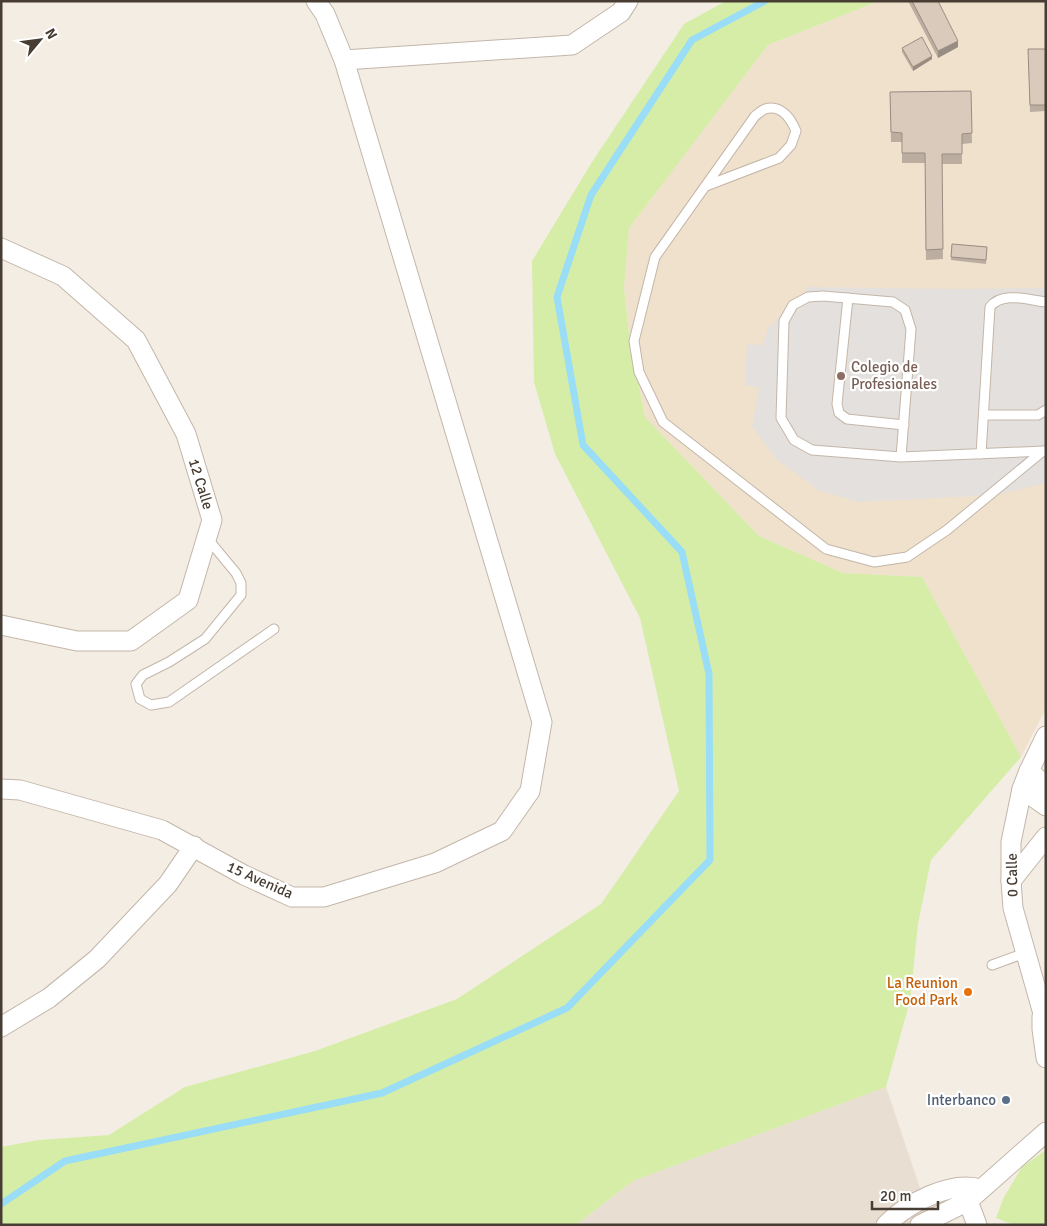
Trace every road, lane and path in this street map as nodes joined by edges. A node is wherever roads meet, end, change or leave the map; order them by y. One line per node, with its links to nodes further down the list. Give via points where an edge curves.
1 (316, 1): 3 (street, via 325,14)
2 (628, 1): 3 (street, via 621,12 572,45)
3 (344, 60): 24 (street, 15 Avenida, via 542,722 530,791 502,830 434,864 324,897 292,897 244,875)
4 (706, 186): 4 (lane, via 755,116 766,109 778,109 790,118 796,131 791,145 779,158); 11 (lane, via 655,257 634,341 639,372 663,422 826,549 874,562 907,557 915,552)
5 (1, 248): 14 (street, 12 Calle, via 63,276 136,340 186,434 212,520)
6 (848, 298): 10 (lane, via 893,302 905,310 911,329); 10 (lane, via 837,404 839,413 847,419); 13 (lane, via 808,297 793,305 784,321 782,418 794,440 812,450)
7 (1046, 302): 9 (lane, via 1003,298 994,301 990,307)
8 (1046, 410): 9 (lane, via 1038,415)
9 (984, 415): 12 (lane)
10 (904, 425): 13 (lane)
11 (1044, 451): 12 (lane)
12 (981, 454): 13 (lane)
13 (901, 457)
14 (207, 538): 15 (street, 12 Calle, via 188,600 131,641 77,641); 16 (lane, via 236,573 241,583 241,595 205,639 143,675 136,684 140,699 151,705 169,702)
15 (1, 626)
16 (274, 629)
17 (1046, 736): 18 (street, 0 Calle)
18 (1028, 770): 19 (street); 21 (street, 0 Calle)
19 (1046, 786)
20 (1, 789): 24 (street, 15 Avenida, via 20,790 162,830)
21 (1022, 789): 22 (street); 25 (street, 0 Calle, via 1011,842)
22 (1046, 806)
23 (1046, 837): 25 (street)
24 (194, 846): 29 (street, via 168,884 98,959 49,998)
25 (1010, 881): 26 (street, 0 Calle, via 1012,908)
26 (1025, 953): 27 (lane); 28 (street, 0 Calle)
27 (992, 965)
28 (1044, 1020): 30 (street, 0 Calle, via 1042,1030)
29 (1, 1027)
30 (1046, 1058)
31 (1045, 1128): 32 (street)
32 (974, 1195): 33 (street, via 971,1186 931,1195 906,1207); 34 (street); 35 (street)
33 (886, 1225)
34 (920, 1225)
35 (977, 1225)

